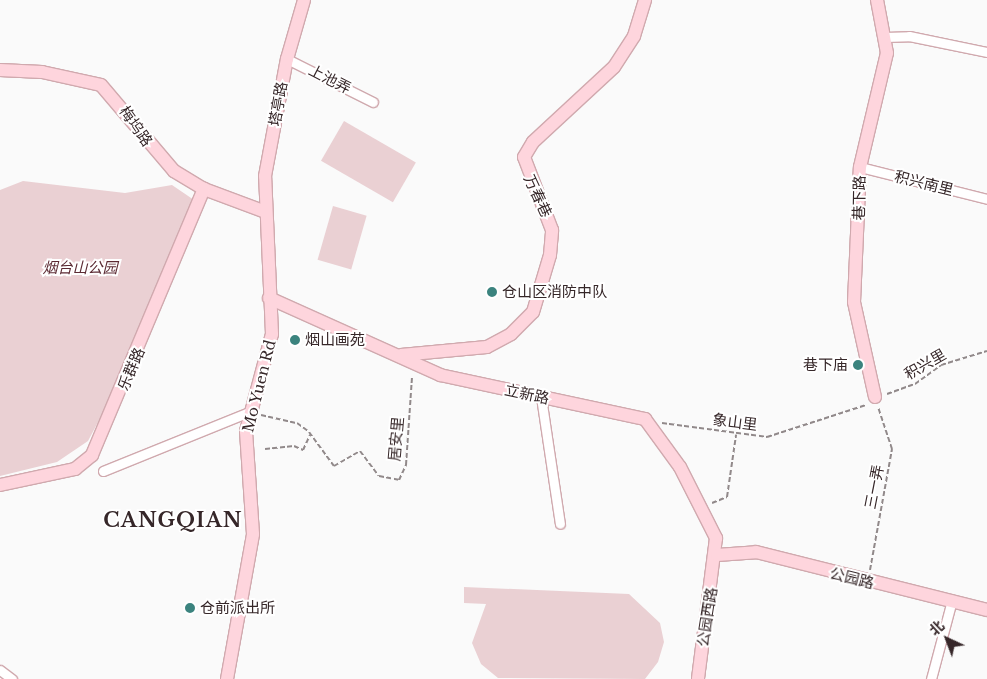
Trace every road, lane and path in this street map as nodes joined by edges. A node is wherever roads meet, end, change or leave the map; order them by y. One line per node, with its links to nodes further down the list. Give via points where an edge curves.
1 (304, 0): 6 (street, 塔亭路)
2 (645, 0): 15 (street, 万春巷, via 634,36 614,67 533,142 524,157 552,230 542,290 530,317 512,334 486,346 449,354)
3 (876, 0): 4 (street, 巷下路)
4 (884, 37): 5 (street, via 909,36); 9 (street, 巷下路, via 887,53)
5 (987, 52)
6 (287, 59): 8 (street, 上池弄); 12 (street, 塔亭路, via 265,176)
7 (0, 70): 10 (street, 梅坞路, via 42,72 101,85 117,98 161,160)
8 (373, 102)
9 (860, 167): 11 (street, 积兴南里); 18 (street, 巷下路, via 854,302)
10 (204, 189): 12 (street, 梅坞路); 25 (street, 乐群路, via 92,455 75,469)
11 (987, 199)
12 (263, 211): 13 (street, Mo Yuen Rd)
13 (269, 298): 15 (street, 立新路); 19 (street, Mo Yuen Rd, via 271,342)
14 (987, 352): 18 (path, 积兴里, via 941,365 916,384)
15 (393, 354): 16 (street, 立新路)
16 (413, 363): 17 (street, 立新路, via 453,379); 21 (path, 居安里, via 406,466 400,480 379,476 360,450 334,466)
17 (541, 397): 20 (street, 立新路); 27 (street)
18 (875, 397): 22 (path, 象山里, via 844,415 779,435); 29 (path, 三一弄, via 892,449)
19 (249, 412): 21 (path, via 297,423); 24 (street); 34 (street, Mo Yuen Rd, via 246,441 253,534)
20 (645, 419): 22 (path, 象山里); 26 (street)
21 (309, 432): 23 (path, via 311,440 303,450 294,446)
22 (736, 435): 26 (path, via 727,497)
23 (265, 449)
24 (103, 471)
25 (0, 485)
26 (703, 507): 28 (street, via 716,538)
27 (560, 524)
28 (717, 556): 29 (street, 公园路, via 756,552); 35 (street, 公园西路)
29 (868, 583): 30 (street, 公园路)
30 (952, 600): 31 (street, 公园路); 36 (street)
31 (987, 610)
32 (0, 670): 33 (street)
33 (12, 679)
34 (227, 679)
35 (698, 679)
36 (931, 679)

